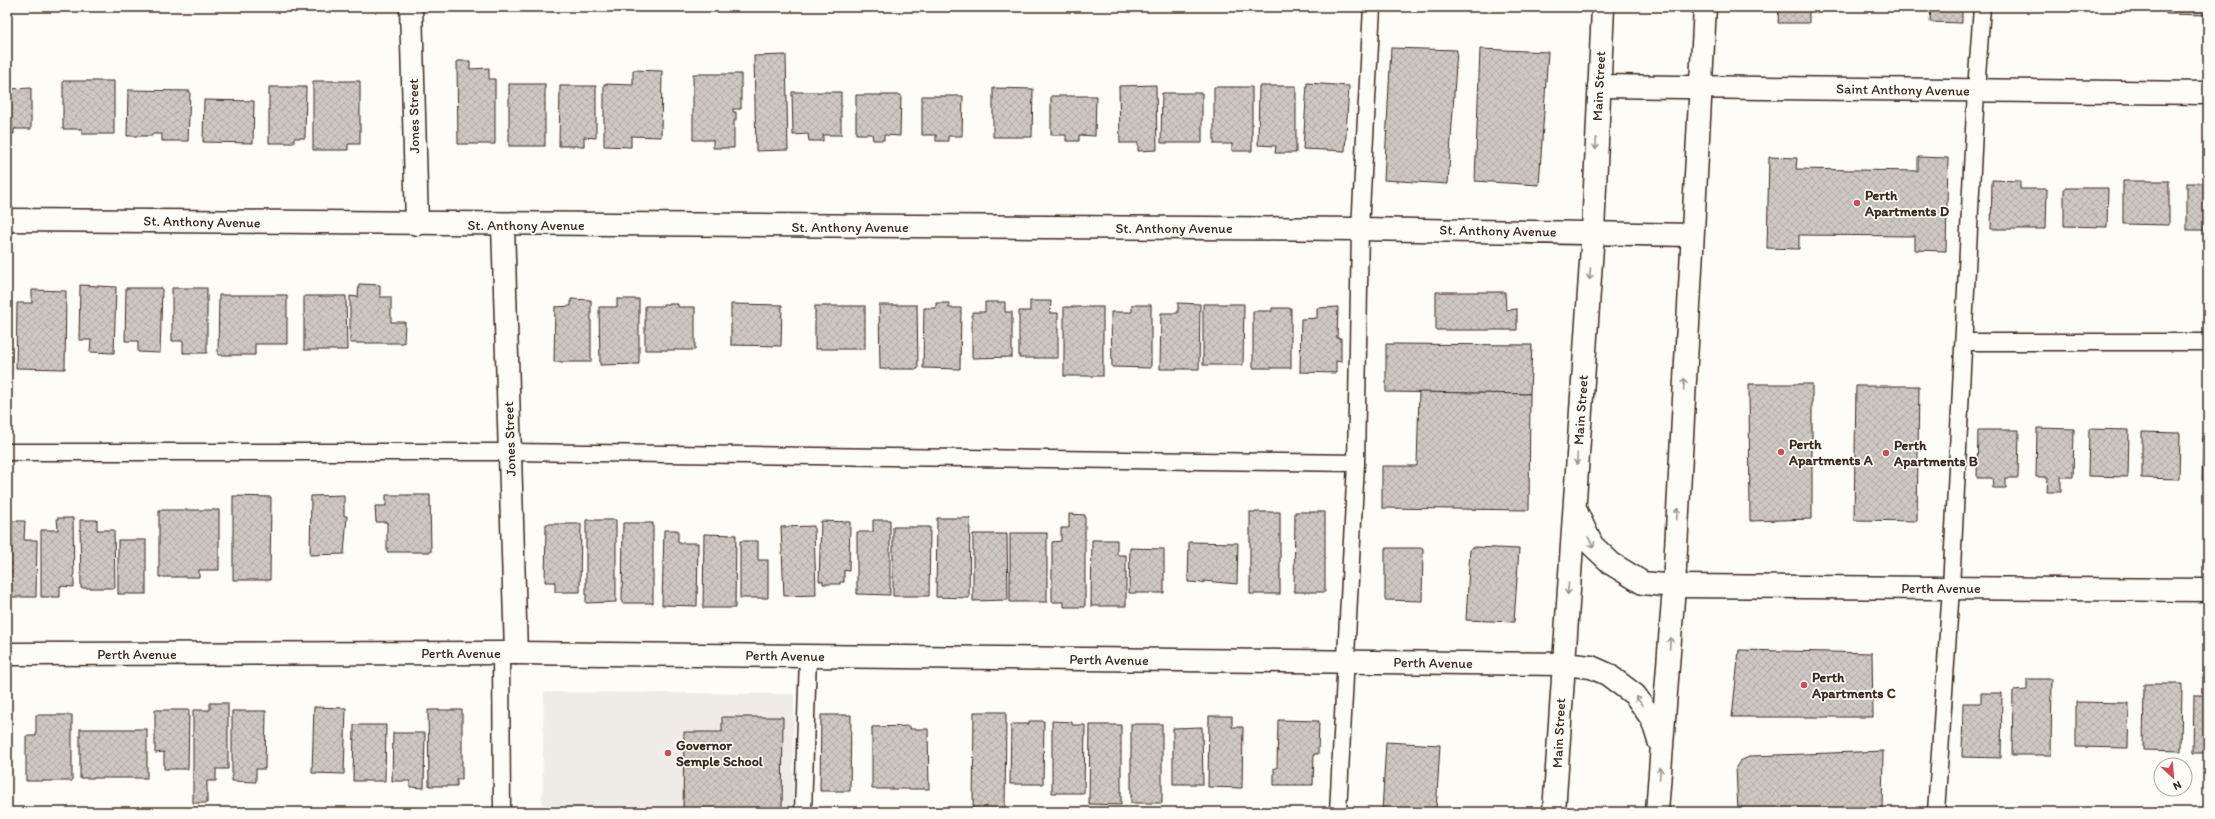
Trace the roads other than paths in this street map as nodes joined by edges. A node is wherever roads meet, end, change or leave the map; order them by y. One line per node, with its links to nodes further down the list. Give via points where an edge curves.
1 (411, 7): 11 (street, Jones Street)
2 (1372, 7): 13 (lane)
3 (1603, 7): 6 (street, Main Street)
4 (1705, 7): 7 (street)
5 (1982, 7): 8 (lane)
6 (1599, 86): 7 (street, Saint Anthony Avenue); 14 (street, Main Street, one-way to 14)
7 (1700, 87): 8 (street, Saint Anthony Avenue); 15 (street)
8 (1976, 90): 9 (street, Saint Anthony Avenue); 16 (lane)
9 (2208, 93)
10 (7, 220): 11 (street, St. Anthony Avenue)
11 (417, 224): 12 (street, St. Anthony Avenue)
12 (503, 225): 13 (street, St. Anthony Avenue); 19 (street, Jones Street)
13 (1360, 229): 14 (street, St. Anthony Avenue); 20 (lane)
14 (1593, 232): 15 (street, St. Anthony Avenue); 21 (street, Main Street, one-way to 21)
15 (1692, 236): 22 (street, one-way to 15)
16 (1964, 342): 17 (lane); 23 (lane)
17 (2208, 342)
18 (7, 452): 19 (lane)
19 (510, 452): 20 (lane); 25 (street, Jones Street)
20 (1356, 463): 28 (lane)
21 (1574, 506): 22 (street, Perth Avenue, one-way to 22, via 1592,545 1612,564 1643,583); 29 (street, Main Street, one-way to 29)
22 (1674, 586): 23 (street, Perth Avenue); 30 (street, one-way to 22)
23 (1951, 588): 24 (street, Perth Avenue); 36 (lane)
24 (2208, 590)
25 (508, 653): 26 (street, Perth Avenue); 27 (street, Perth Avenue); 31 (lane)
26 (7, 654)
27 (808, 656): 28 (street, Perth Avenue); 32 (lane)
28 (1345, 662): 29 (street, Perth Avenue); 33 (lane)
29 (1563, 664): 30 (street, Perth Avenue, one-way to 29, via 1652,719 1634,695 1591,667); 34 (street, Main Street)
30 (1662, 748): 35 (street, one-way to 30)
31 (502, 812)
32 (803, 812)
33 (1338, 812)
34 (1554, 812)
35 (1657, 812)
36 (1936, 812)

